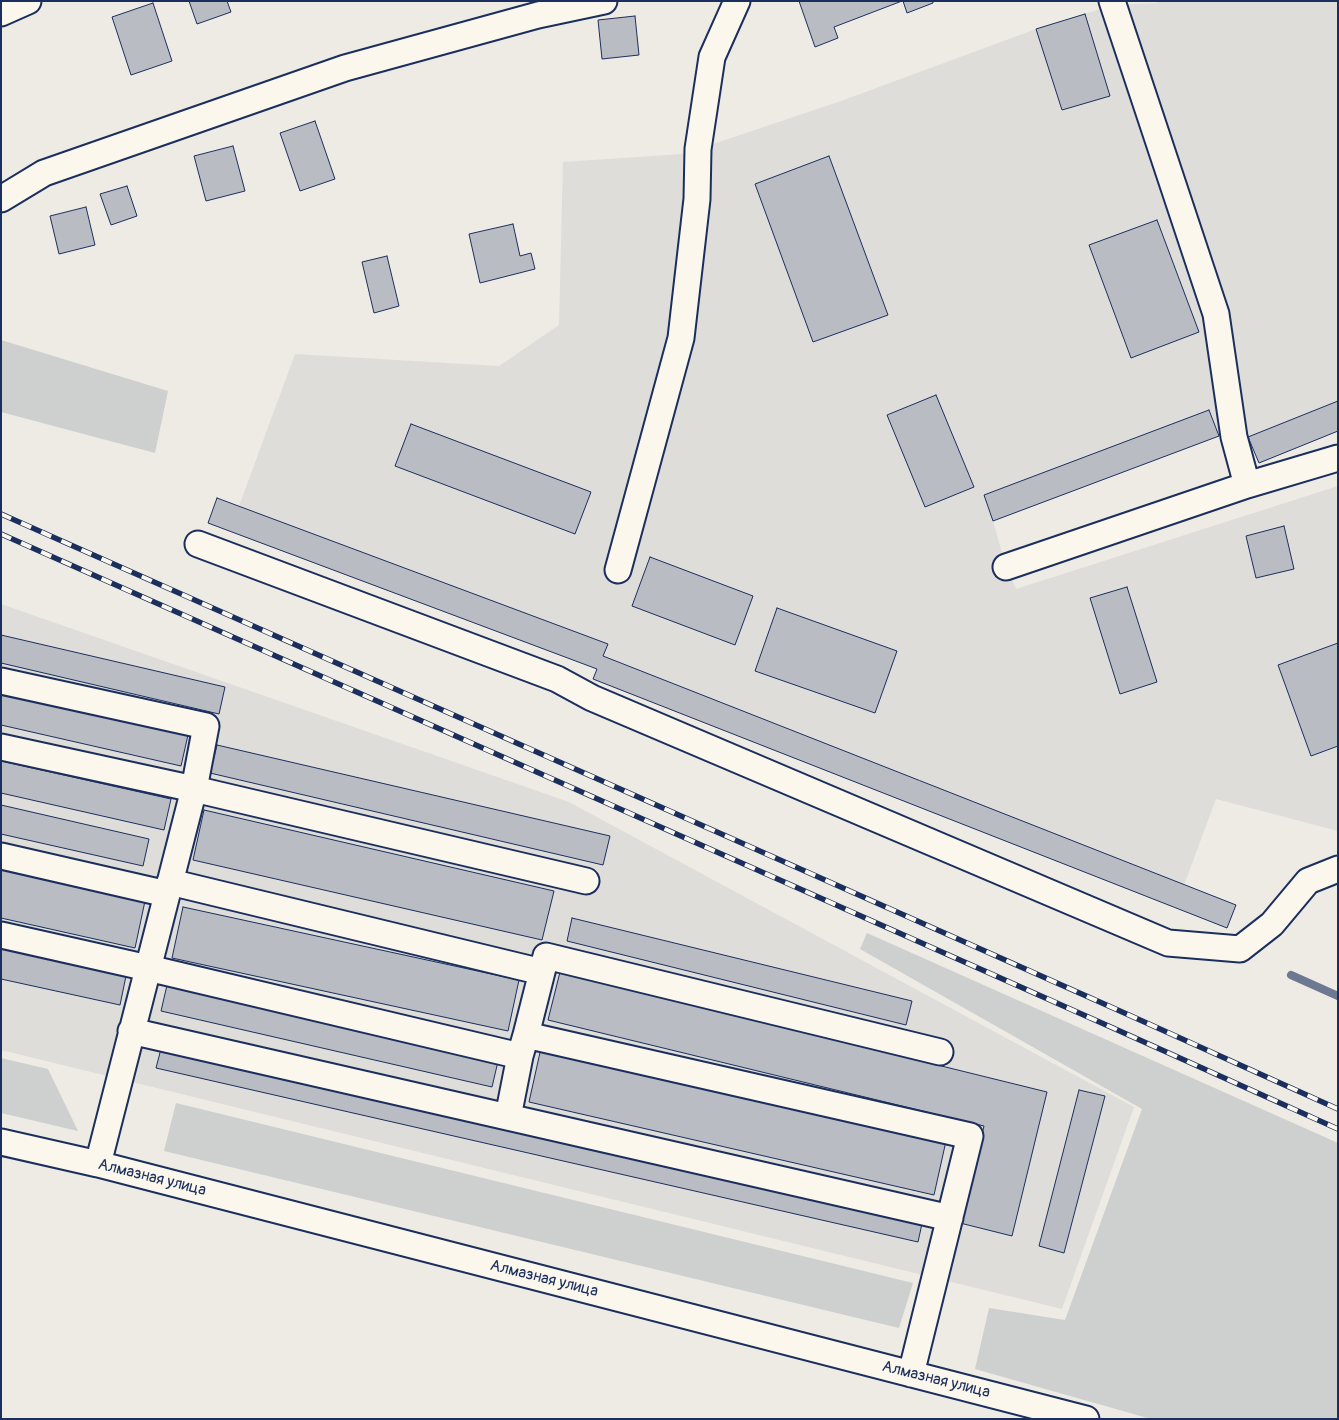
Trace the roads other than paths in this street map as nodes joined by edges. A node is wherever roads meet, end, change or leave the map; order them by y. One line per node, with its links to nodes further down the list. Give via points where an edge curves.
1 (28, 1): 5 (street)
2 (604, 1): 6 (street, via 538,15 345,68 44,173)
3 (737, 1): 11 (street, via 712,57 698,150 697,198 681,338)
4 (1112, 1): 8 (street, via 1216,314 1234,437)
5 (1, 13)
6 (1, 199)
7 (1338, 458): 8 (street)
8 (1247, 485): 10 (street)
9 (198, 544): 16 (street, via 556,679 601,702 1168,943 1240,949 1272,924 1308,881)
10 (1006, 567)
11 (618, 570)
12 (1, 681): 14 (street, via 206,726)
13 (1, 747): 14 (street)
14 (194, 789): 17 (street); 18 (street)
15 (1, 856): 18 (street)
16 (1338, 869)
17 (586, 881)
18 (168, 888): 20 (street); 21 (street)
19 (1, 935): 20 (street)
20 (148, 968): 22 (street); 23 (street)
21 (542, 972): 23 (street); 24 (street, via 546,956)
22 (131, 1031): 25 (street); 27 (street)
23 (523, 1045): 25 (street); 28 (street, via 970,1136)
24 (940, 1052)
25 (508, 1117): 28 (street)
26 (1, 1142): 27 (street, Алмазная улица)
27 (98, 1164): 29 (street, Алмазная улица)
28 (950, 1218): 29 (street)
29 (911, 1374): 30 (street, Алмазная улица)
30 (1086, 1419)

